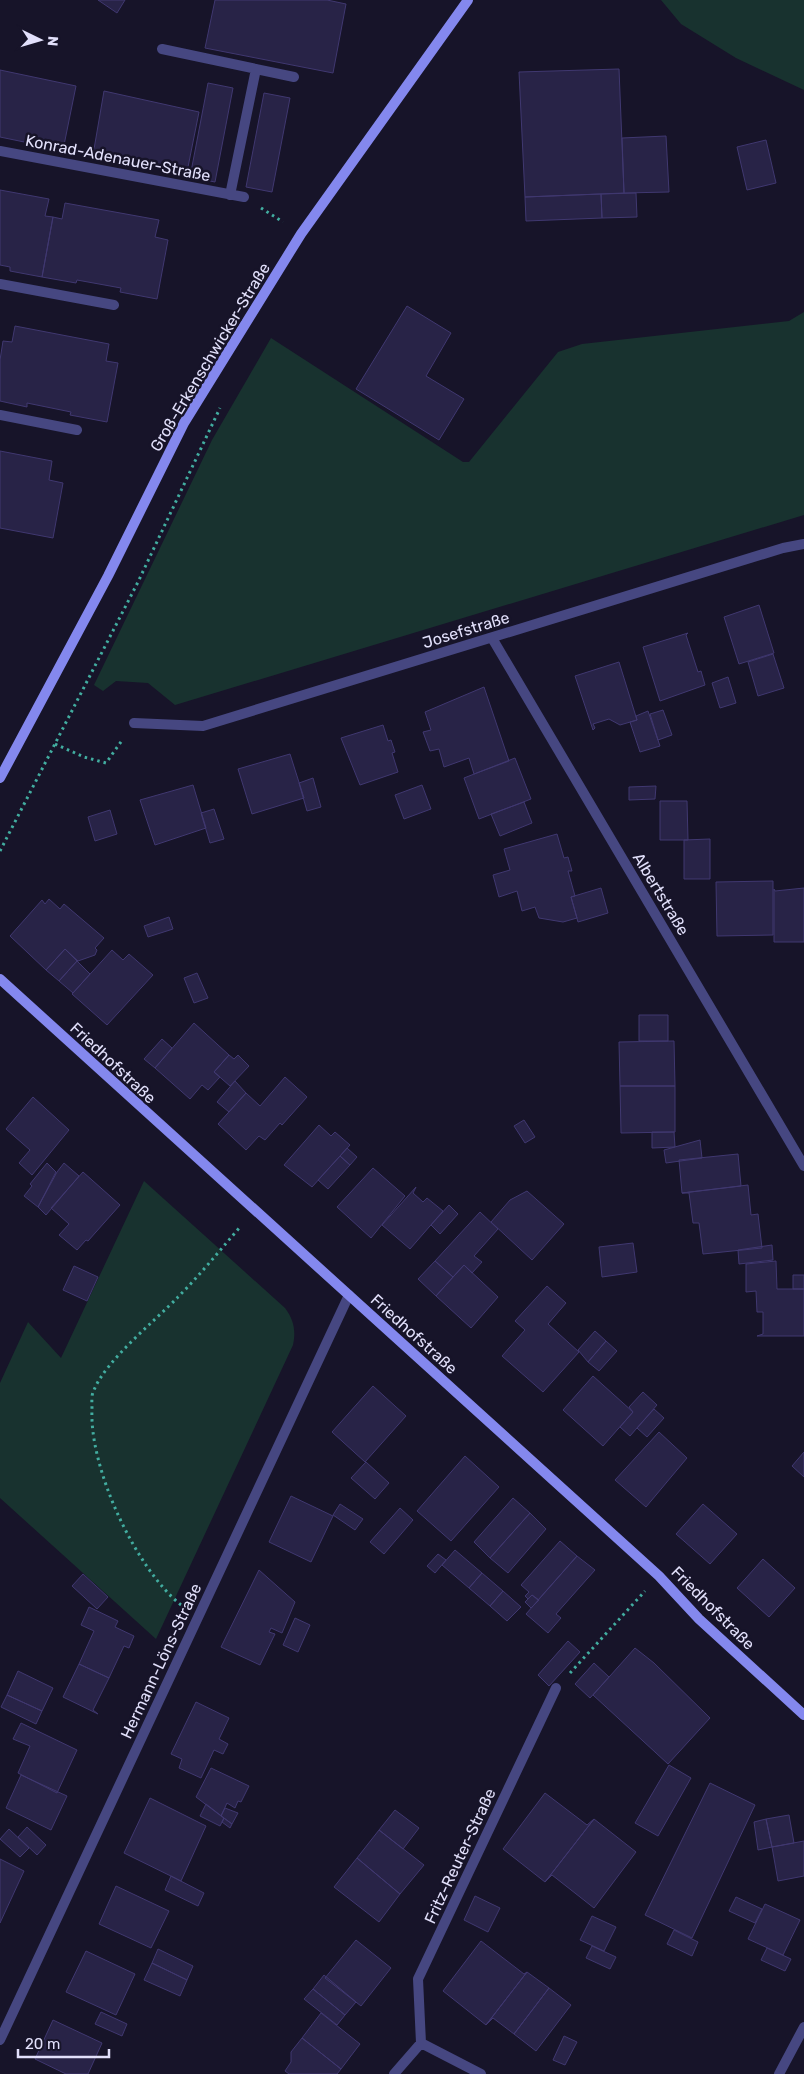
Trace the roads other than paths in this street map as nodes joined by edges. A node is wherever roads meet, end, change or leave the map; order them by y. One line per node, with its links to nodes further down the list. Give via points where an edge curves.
1 (468, 0): 15 (main road, Groß-Erkenschwicker-Straße, via 301,234 184,423 108,576)
2 (162, 49): 3 (street)
3 (256, 69): 4 (street); 6 (street, Konrad-Adenauer-Straße)
4 (294, 77)
5 (0, 151): 6 (street, Konrad-Adenauer-Straße)
6 (230, 195): 7 (street, Konrad-Adenauer-Straße)
7 (244, 198)
8 (0, 284): 9 (street)
9 (114, 305)
10 (0, 414): 11 (street)
11 (77, 430)
12 (804, 544): 13 (street, Josefstraße)
13 (492, 638): 14 (street, Josefstraße, via 203,726); 17 (street, Albertstraße)
14 (134, 723)
15 (0, 778)
16 (0, 979): 18 (main road, Friedhofstraße)
17 (804, 1166)
18 (349, 1295): 20 (main road, Friedhofstraße, via 659,1576 699,1618); 22 (street, Hermann-Löns-Straße)
19 (556, 1688): 23 (street, Fritz-Reuter-Straße, via 418,1979)
20 (804, 1715)
21 (804, 2027): 26 (street)
22 (0, 2040)
23 (421, 2043): 24 (street); 25 (street)
24 (394, 2074)
25 (480, 2074)
26 (779, 2074)

